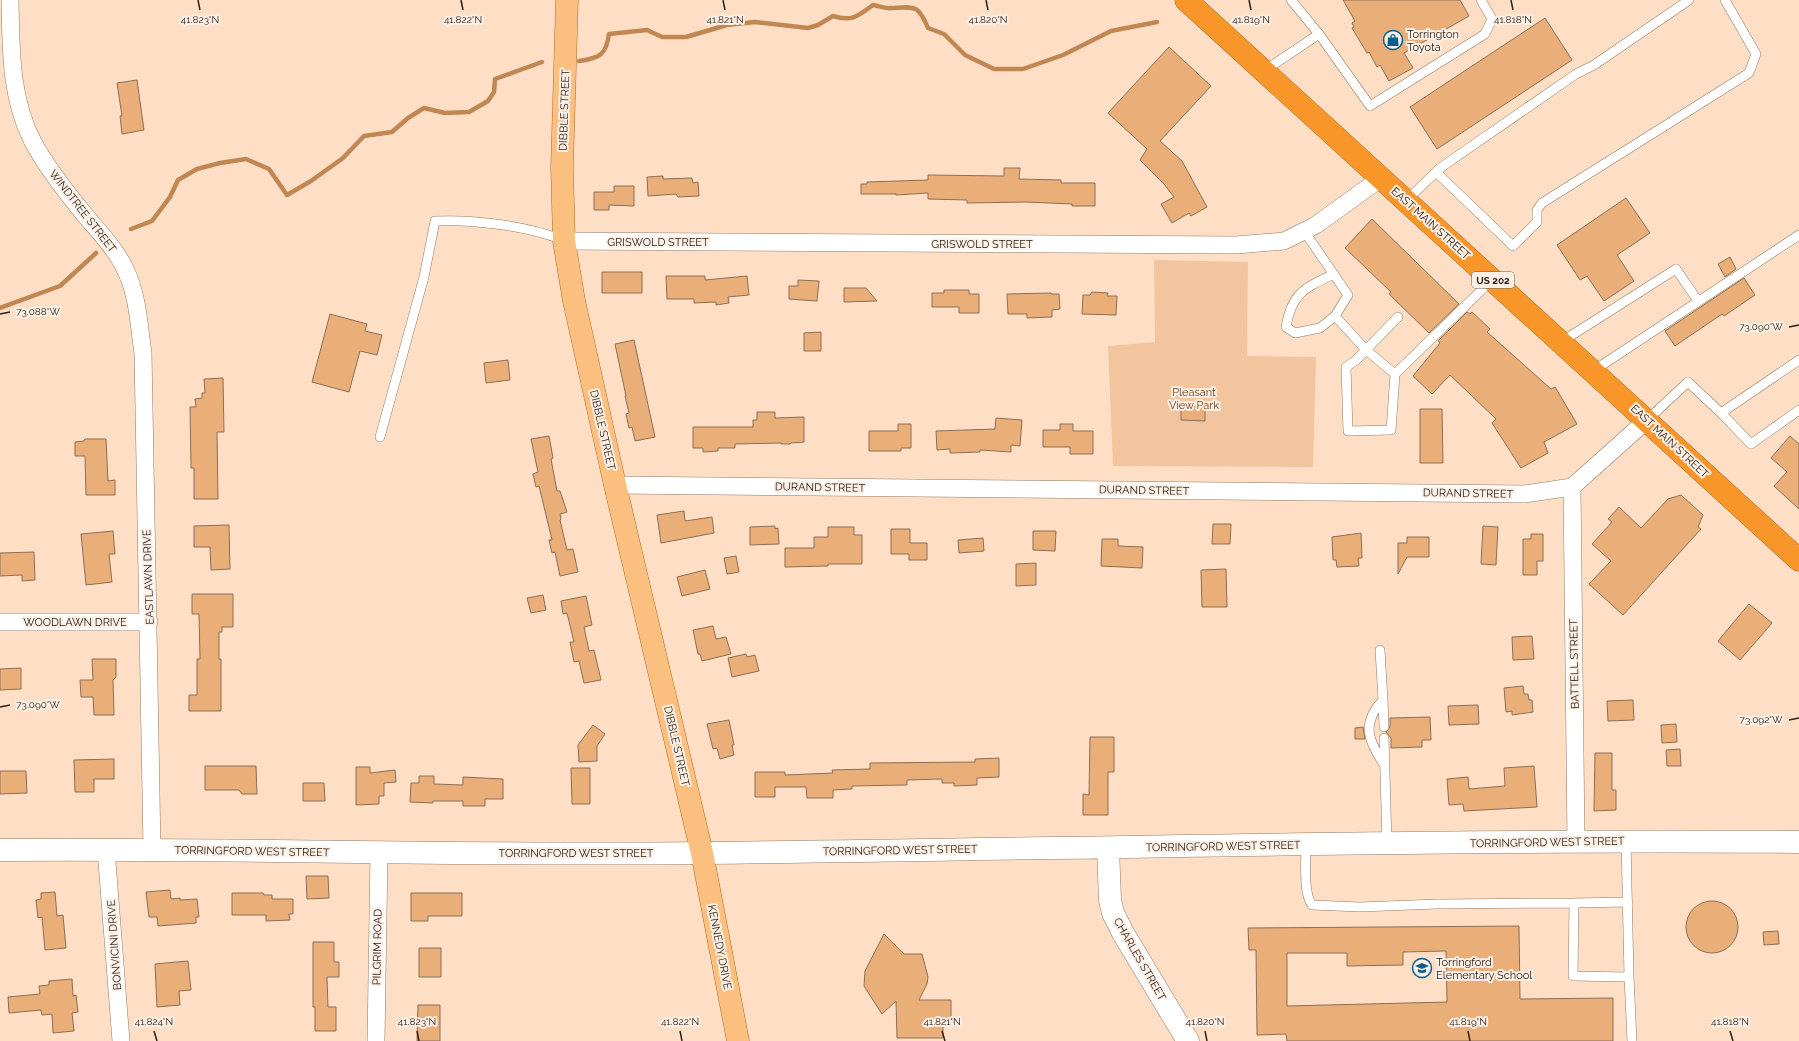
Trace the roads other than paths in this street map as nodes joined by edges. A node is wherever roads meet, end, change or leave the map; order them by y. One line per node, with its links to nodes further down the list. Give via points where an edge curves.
1 (10, 0): 19 (street, WINDTREE STREET, via 12,72 28,131 64,190 114,250 127,274)
2 (567, 0): 15 (main road, DIBBLE STREET, via 562,166)
3 (1186, 0): 9 (highway, EAST MAIN STREET / US 202)
4 (1291, 0): 8 (lane)
5 (1480, 0): 8 (lane, via 1492,19 1485,34 1370,106)
6 (1689, 0): 10 (lane, via 1594,65 1576,74)
7 (1725, 0): 10 (lane, via 1756,54 1749,73 1542,203 1537,210 1537,222 1513,246)
8 (1319, 34): 9 (lane)
9 (1264, 71): 11 (highway, EAST MAIN STREET / US 202)
10 (1436, 172): 12 (lane)
11 (1381, 178): 12 (highway, EAST MAIN STREET / US 202); 13 (street, GRISWOLD STREET)
12 (1406, 201): 17 (highway, EAST MAIN STREET / US 202)
13 (1304, 231): 15 (street, GRISWOLD STREET, via 1284,241 1236,245); 16 (lane)
14 (1799, 235): 18 (lane)
15 (564, 241): 30 (lane, via 544,233 462,220 435,221 424,277); 31 (main road, DIBBLE STREET, via 574,301)
16 (1334, 274): 20 (lane, via 1348,295); 20 (lane, via 1299,293 1289,311 1286,327 1295,333 1320,328)
17 (1492, 280): 22 (highway, EAST MAIN STREET / US 202); 26 (lane)
18 (1698, 301): 22 (lane, via 1676,269); 25 (lane)
19 (137, 306): 35 (street, EASTLAWN DRIVE, via 143,353)
20 (1335, 316): 23 (lane)
21 (1398, 317): 23 (lane)
22 (1562, 342): 25 (highway, EAST MAIN STREET / US 202)
23 (1366, 350): 26 (lane); 26 (lane, via 1346,367 1348,431 1391,430)
24 (1799, 360): 28 (lane)
25 (1593, 371): 29 (highway, EAST MAIN STREET / US 202)
26 (1395, 374)
27 (1799, 410): 28 (lane, via 1751,444)
28 (1720, 413): 29 (lane, via 1688,382)
29 (1647, 420): 32 (street); 33 (highway, EAST MAIN STREET / US 202)
30 (380, 437)
31 (615, 485): 32 (street, DURAND STREET, via 1524,494); 51 (main road, DIBBLE STREET)
32 (1572, 487): 41 (street, BATTELL STREET)
33 (1799, 560)
34 (0, 622): 35 (street, WOODLAWN DRIVE)
35 (149, 622): 49 (street, EASTLAWN DRIVE)
36 (1380, 650): 37 (lane)
37 (1382, 700): 38 (lane); 40 (lane, via 1373,711 1369,731 1372,746)
38 (1384, 727)
39 (1384, 738): 40 (lane)
40 (1386, 766): 44 (lane)
41 (1576, 841): 42 (main road, TORRINGFORD WEST STREET); 44 (main road, TORRINGFORD WEST STREET)
42 (1626, 841): 43 (main road, TORRINGFORD WEST STREET); 52 (lane)
43 (1799, 842)
44 (1387, 844): 45 (main road, TORRINGFORD WEST STREET)
45 (1306, 845): 46 (main road, TORRINGFORD WEST STREET); 53 (lane, via 1307,890 1310,902 1316,906)
46 (1108, 848): 51 (main road, TORRINGFORD WEST STREET); 58 (main road, CHARLES STREET, via 1110,900 1113,912)
47 (106, 849): 48 (main road, TORRINGFORD WEST STREET); 49 (main road, TORRINGFORD WEST STREET); 55 (street, BONVICINI DRIVE)
48 (0, 850)
49 (152, 850): 50 (main road, TORRINGFORD WEST STREET)
50 (379, 853): 51 (main road, TORRINGFORD WEST STREET); 56 (street, PILGRIM ROAD)
51 (702, 853): 57 (main road, KENNEDY DRIVE)
52 (1628, 902): 53 (lane); 54 (lane)
53 (1574, 903): 54 (lane, via 1573,976)
54 (1629, 977): 59 (lane)
55 (121, 1041)
56 (376, 1041)
57 (738, 1041)
58 (1188, 1041)
59 (1632, 1041)

